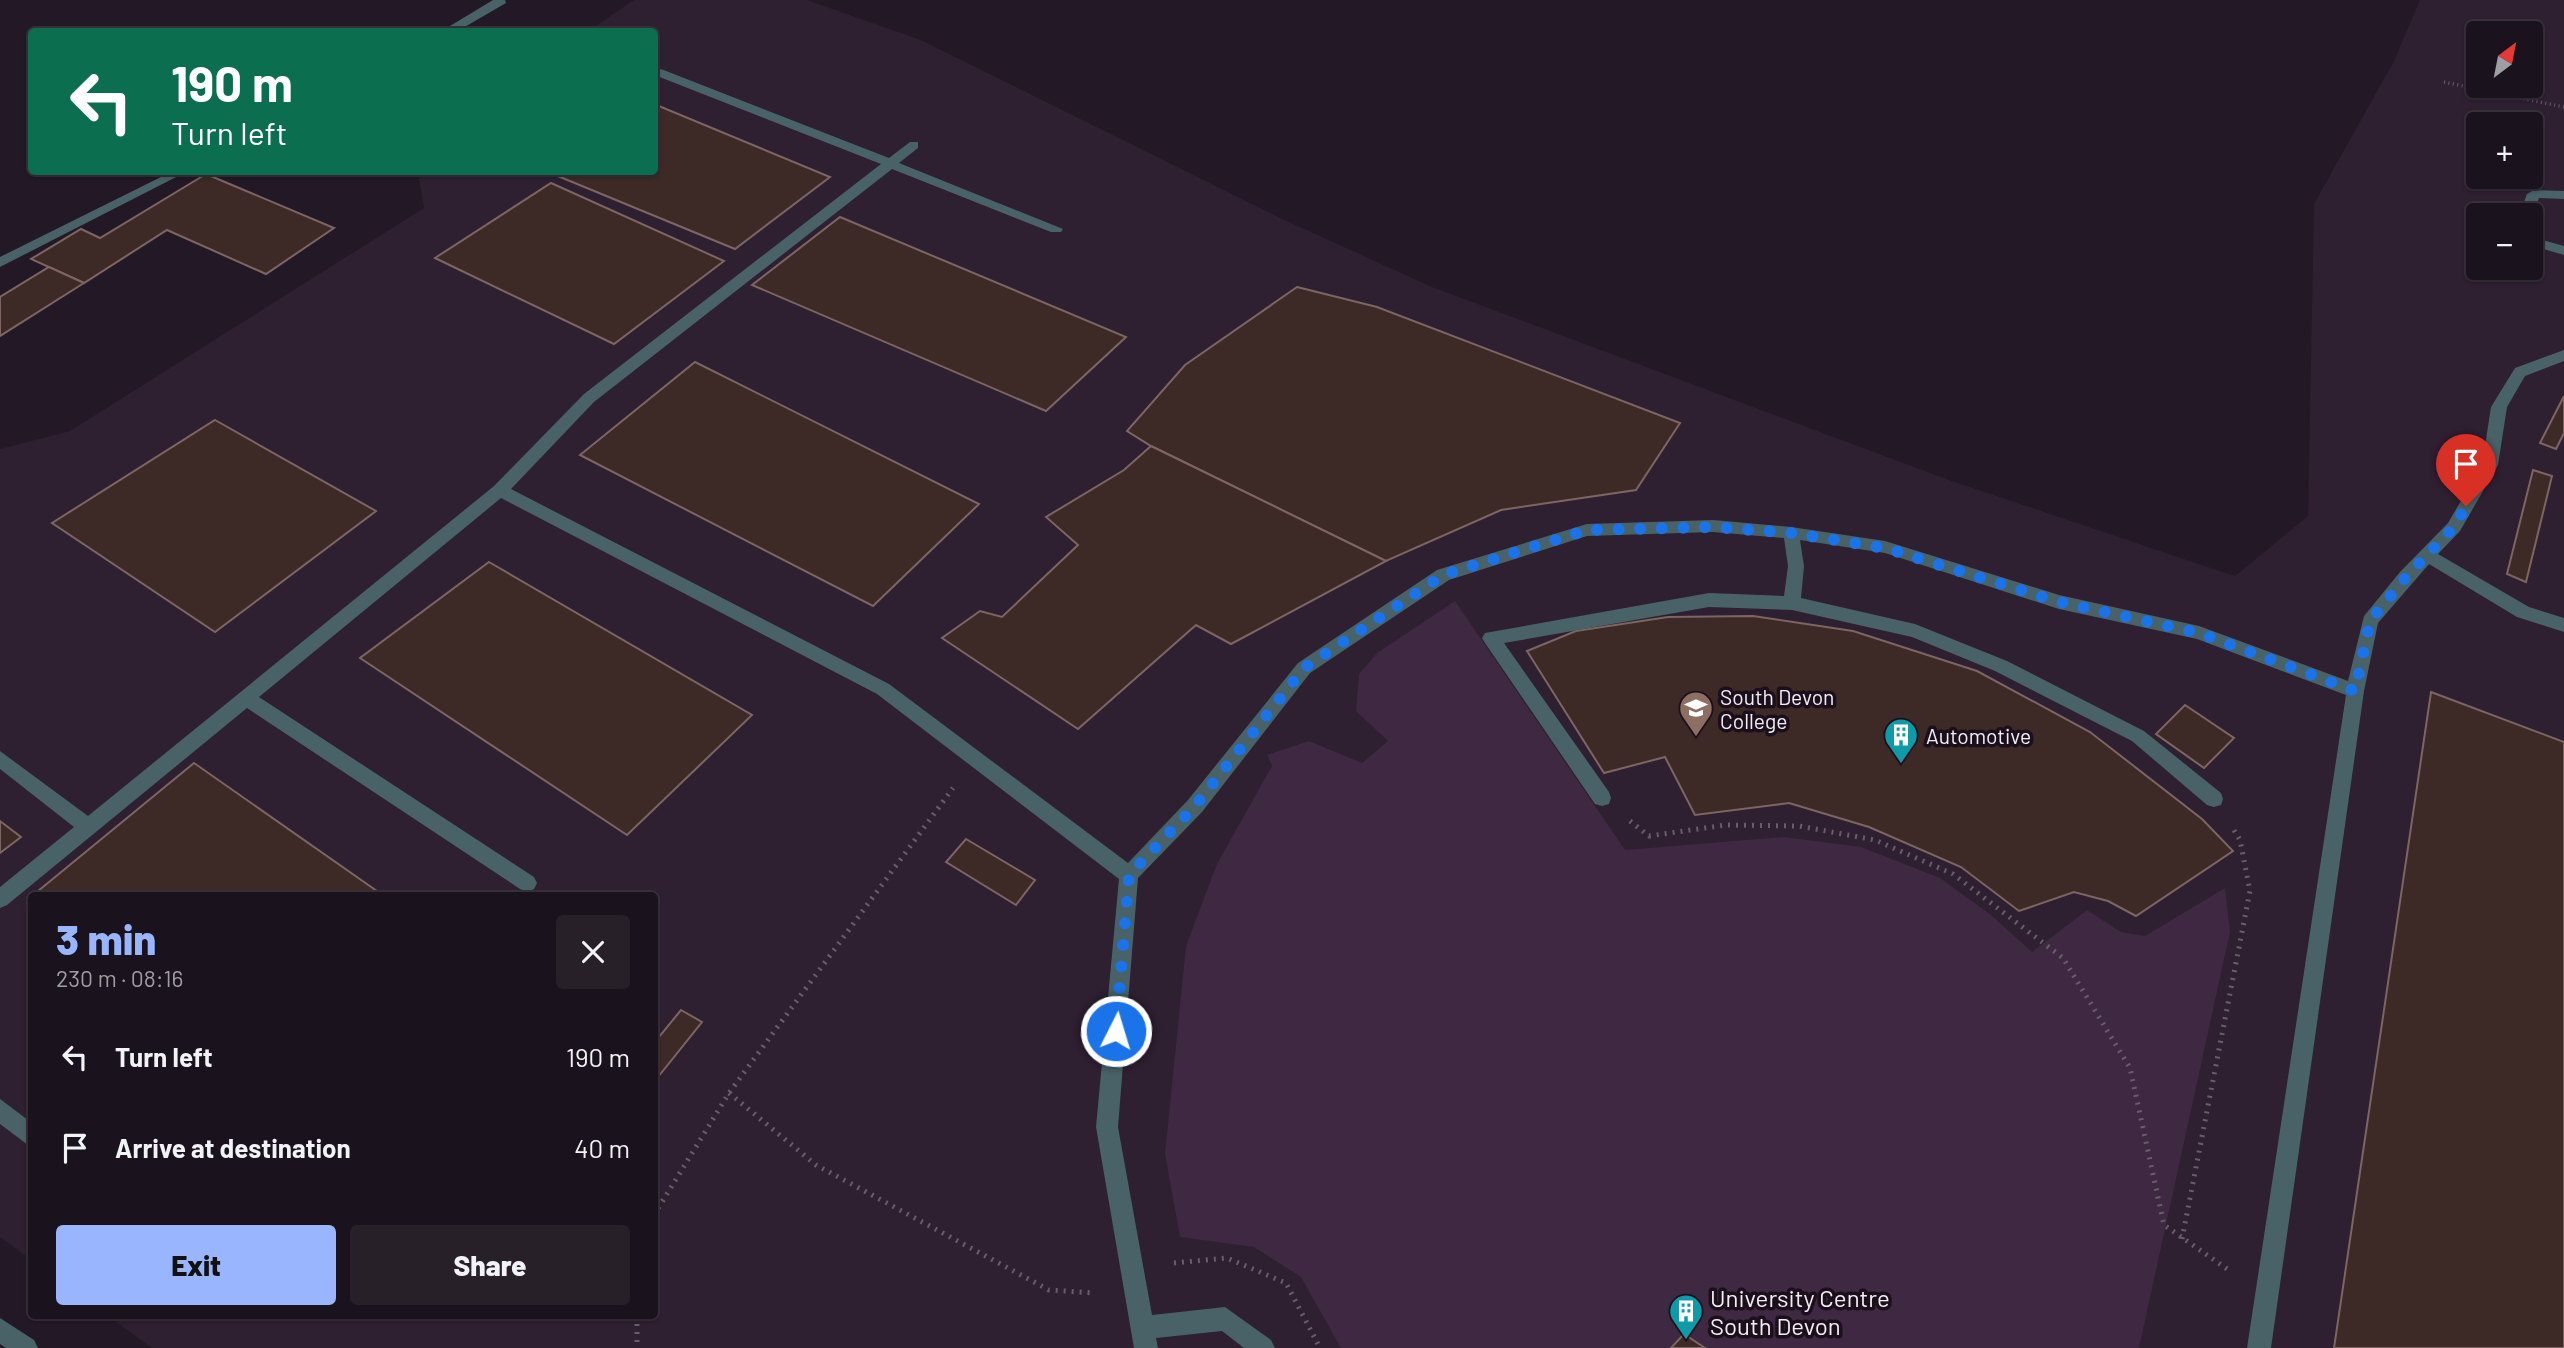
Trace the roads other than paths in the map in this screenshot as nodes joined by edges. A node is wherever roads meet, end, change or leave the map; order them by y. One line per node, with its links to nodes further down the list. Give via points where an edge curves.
1 (499, 0): 2 (street)
2 (453, 28)
3 (661, 73): 5 (street)
4 (914, 145): 5 (street)
5 (889, 165): 9 (street); 14 (street, via 589,398)
6 (174, 175): 12 (street)
7 (2564, 195): 8 (street, via 2533,194)
8 (2530, 203)
9 (1056, 229)
10 (2543, 245): 11 (street)
11 (2564, 251)
12 (0, 263)
13 (2564, 355): 16 (street, via 2520,372 2499,407 2490,465 2454,527)
14 (500, 490): 20 (street); 25 (street, via 883,689)
15 (1791, 533): 17 (street, via 1796,566); 19 (street, via 1885,548 2059,602 2199,633); 25 (street, via 1713,527 1587,530 1443,575 1304,668 1195,806)
16 (2427, 555): 18 (street, via 2523,612); 19 (street, via 2370,621)
17 (1792, 603): 22 (street, via 1709,600 1491,638); 23 (street, via 1915,631 2001,666 2138,736)
18 (2564, 625)
19 (2355, 691): 34 (street)
20 (246, 698): 24 (street); 26 (street)
21 (0, 759): 24 (street)
22 (1602, 798)
23 (2214, 799)
24 (88, 827): 27 (street)
25 (1129, 875): 31 (street, via 1107,1127)
26 (527, 883)
27 (0, 899)
28 (0, 1110): 29 (street)
29 (28, 1134)
30 (0, 1330): 32 (street)
31 (1144, 1338): 33 (street, via 1225,1319)
32 (26, 1348)
33 (1263, 1348)
34 (2259, 1348)

